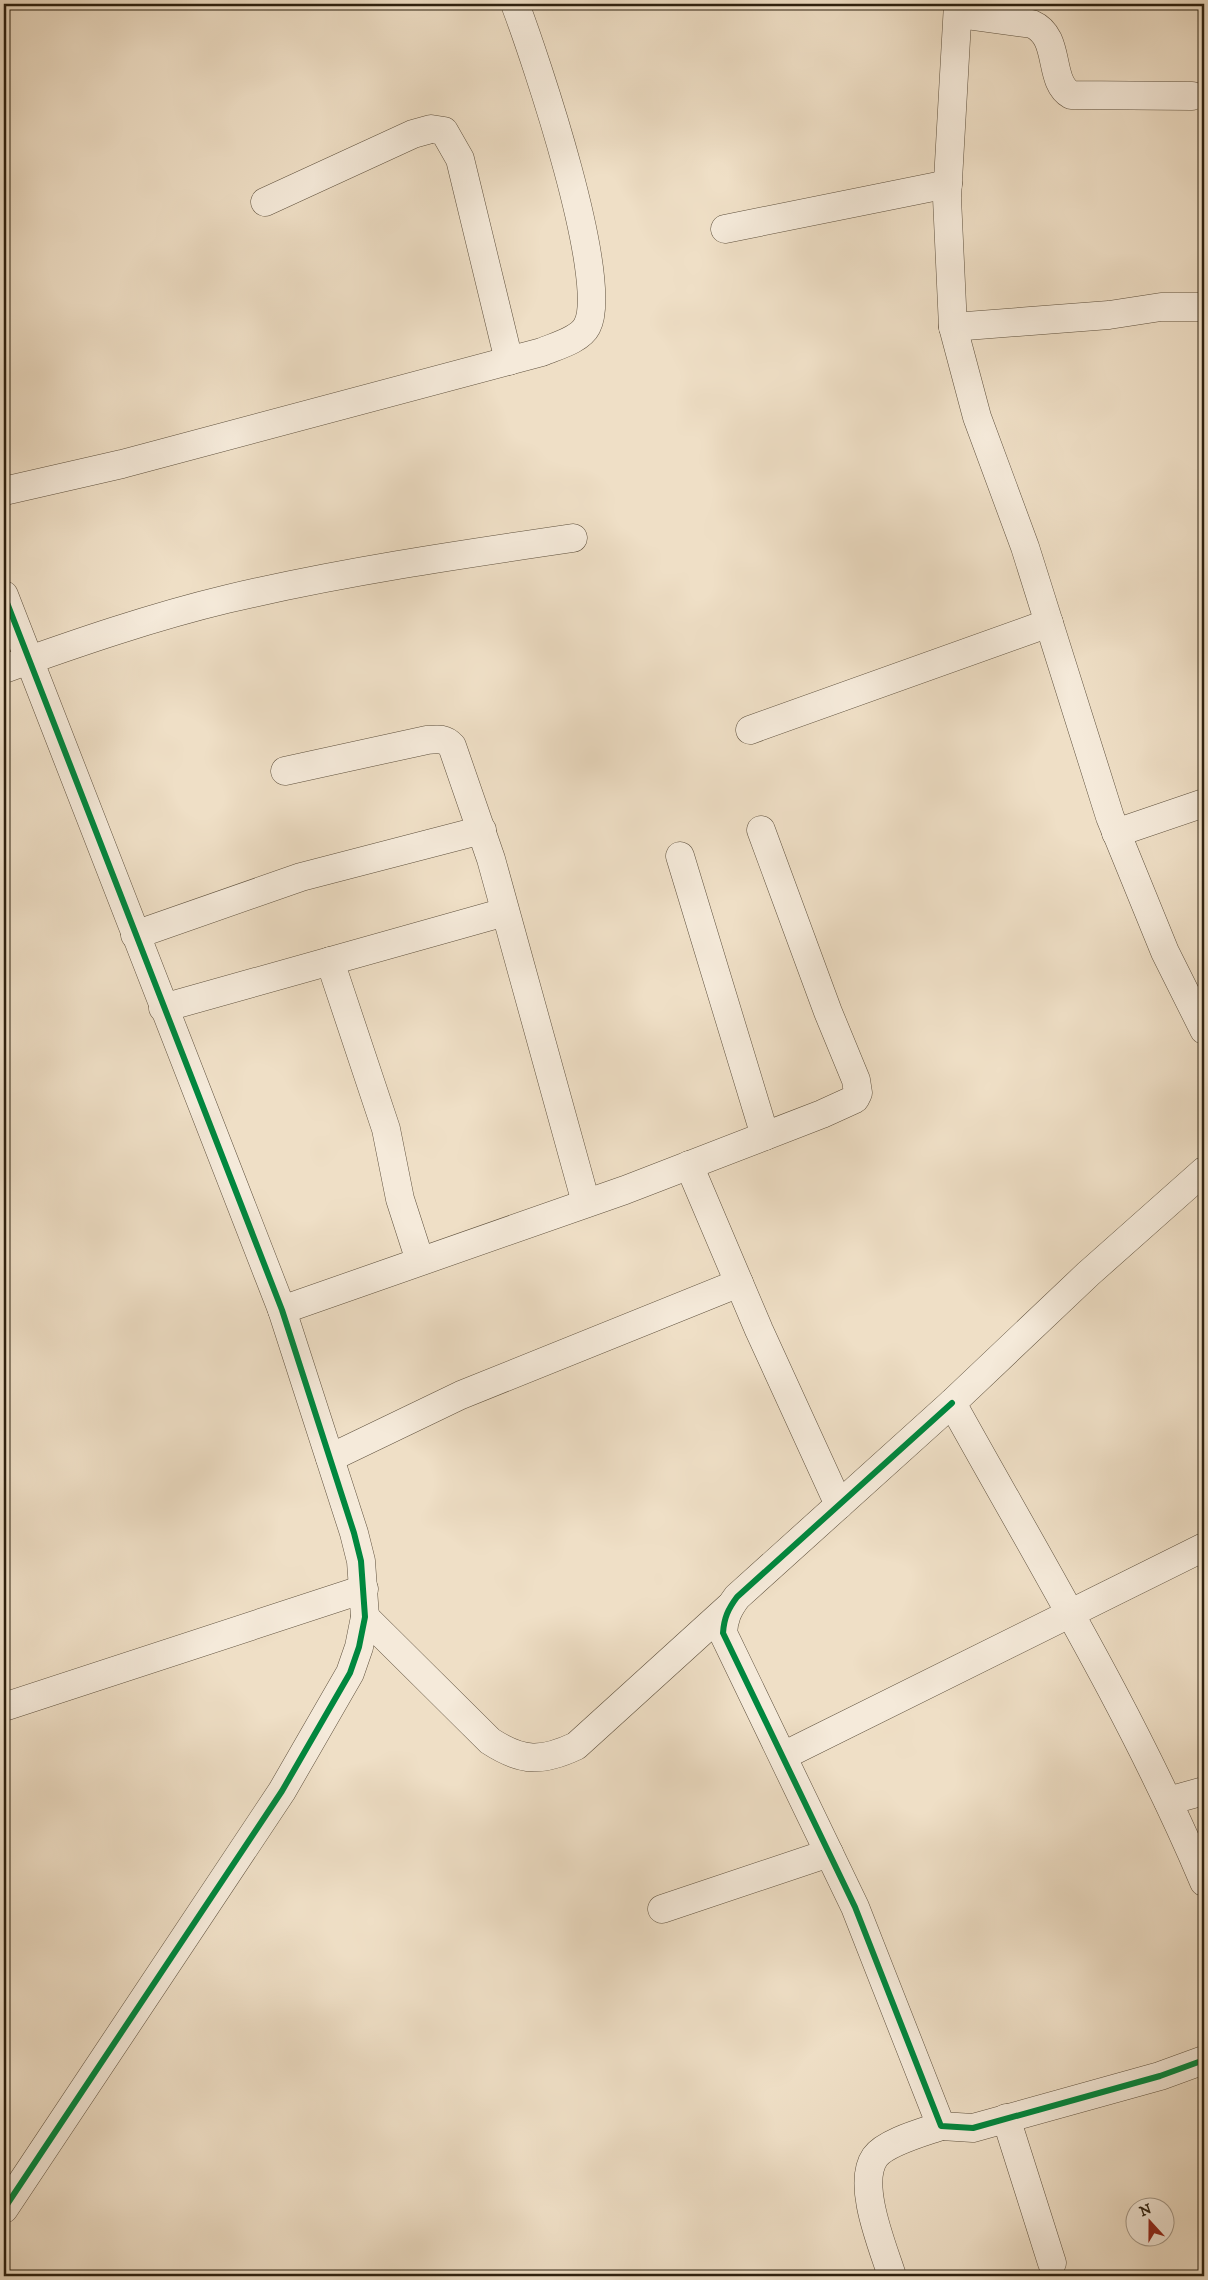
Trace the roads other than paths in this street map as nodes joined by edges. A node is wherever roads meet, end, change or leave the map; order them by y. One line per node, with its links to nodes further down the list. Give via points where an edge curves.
1 (515, 4): 9 (street, via 550,104 587,250 594,298 589,322 576,337 542,352)
2 (958, 9): 3 (street, via 1039,27 1049,40 1062,87 1071,96); 4 (street)
3 (1192, 96)
4 (948, 184): 6 (street); 8 (street)
5 (265, 202): 9 (street, via 413,134 431,129 444,131 460,159)
6 (725, 229)
7 (1204, 307): 8 (street, via 1162,307 1109,316)
8 (953, 327): 13 (street, via 977,417 1026,547)
9 (509, 361): 10 (street, via 122,464)
10 (4, 491)
11 (573, 538): 14 (street, via 412,561 228,599 183,610)
12 (4, 595): 14 (street)
13 (1049, 623): 16 (street); 21 (street)
14 (30, 659): 15 (street); 24 (street)
15 (4, 669)
16 (750, 730)
17 (285, 771): 19 (street, via 439,738 452,746 460,763)
18 (1204, 803): 21 (street)
19 (482, 830): 23 (street); 24 (street, via 302,877)
20 (761, 830): 28 (street, via 856,1080 858,1093 848,1103)
21 (1116, 832): 27 (street, via 1165,952)
22 (680, 856): 28 (street)
23 (506, 912): 25 (street); 31 (street)
24 (135, 935): 26 (street)
25 (330, 961): 26 (street); 32 (street, via 386,1128 400,1199)
26 (163, 1008): 34 (street)
27 (1204, 1030)
28 (765, 1136): 29 (street)
29 (689, 1165): 31 (street); 33 (street)
30 (1204, 1171): 35 (street, via 1088,1274)
31 (586, 1203): 32 (street)
32 (420, 1261): 34 (street)
33 (739, 1283): 36 (street, via 460,1395); 37 (street)
34 (282, 1310): 36 (street)
35 (952, 1403): 37 (street); 41 (street)
36 (330, 1458): 39 (street, via 354,1533)
37 (839, 1505): 40 (street)
38 (1204, 1547): 41 (street)
39 (364, 1589): 42 (street); 43 (street)
40 (729, 1607): 42 (street, via 576,1746 555,1756 530,1758 507,1752 490,1741); 44 (street, via 723,1633)
41 (1069, 1614): 44 (street); 46 (street)
42 (365, 1617): 53 (street, via 350,1673 282,1791)
43 (4, 1707)
44 (783, 1756): 47 (street)
45 (1204, 1792): 46 (street)
46 (1168, 1800): 48 (street)
47 (829, 1853): 49 (street); 52 (street, via 855,1907)
48 (1204, 1882)
49 (662, 1909)
50 (1204, 2060): 51 (street, via 1160,2076)
51 (1006, 2118): 52 (street, via 973,2128); 54 (street)
52 (941, 2126): 55 (street, via 900,2140 875,2156 869,2174 868,2194)
53 (4, 2209)
54 (1052, 2263)
55 (892, 2276)

